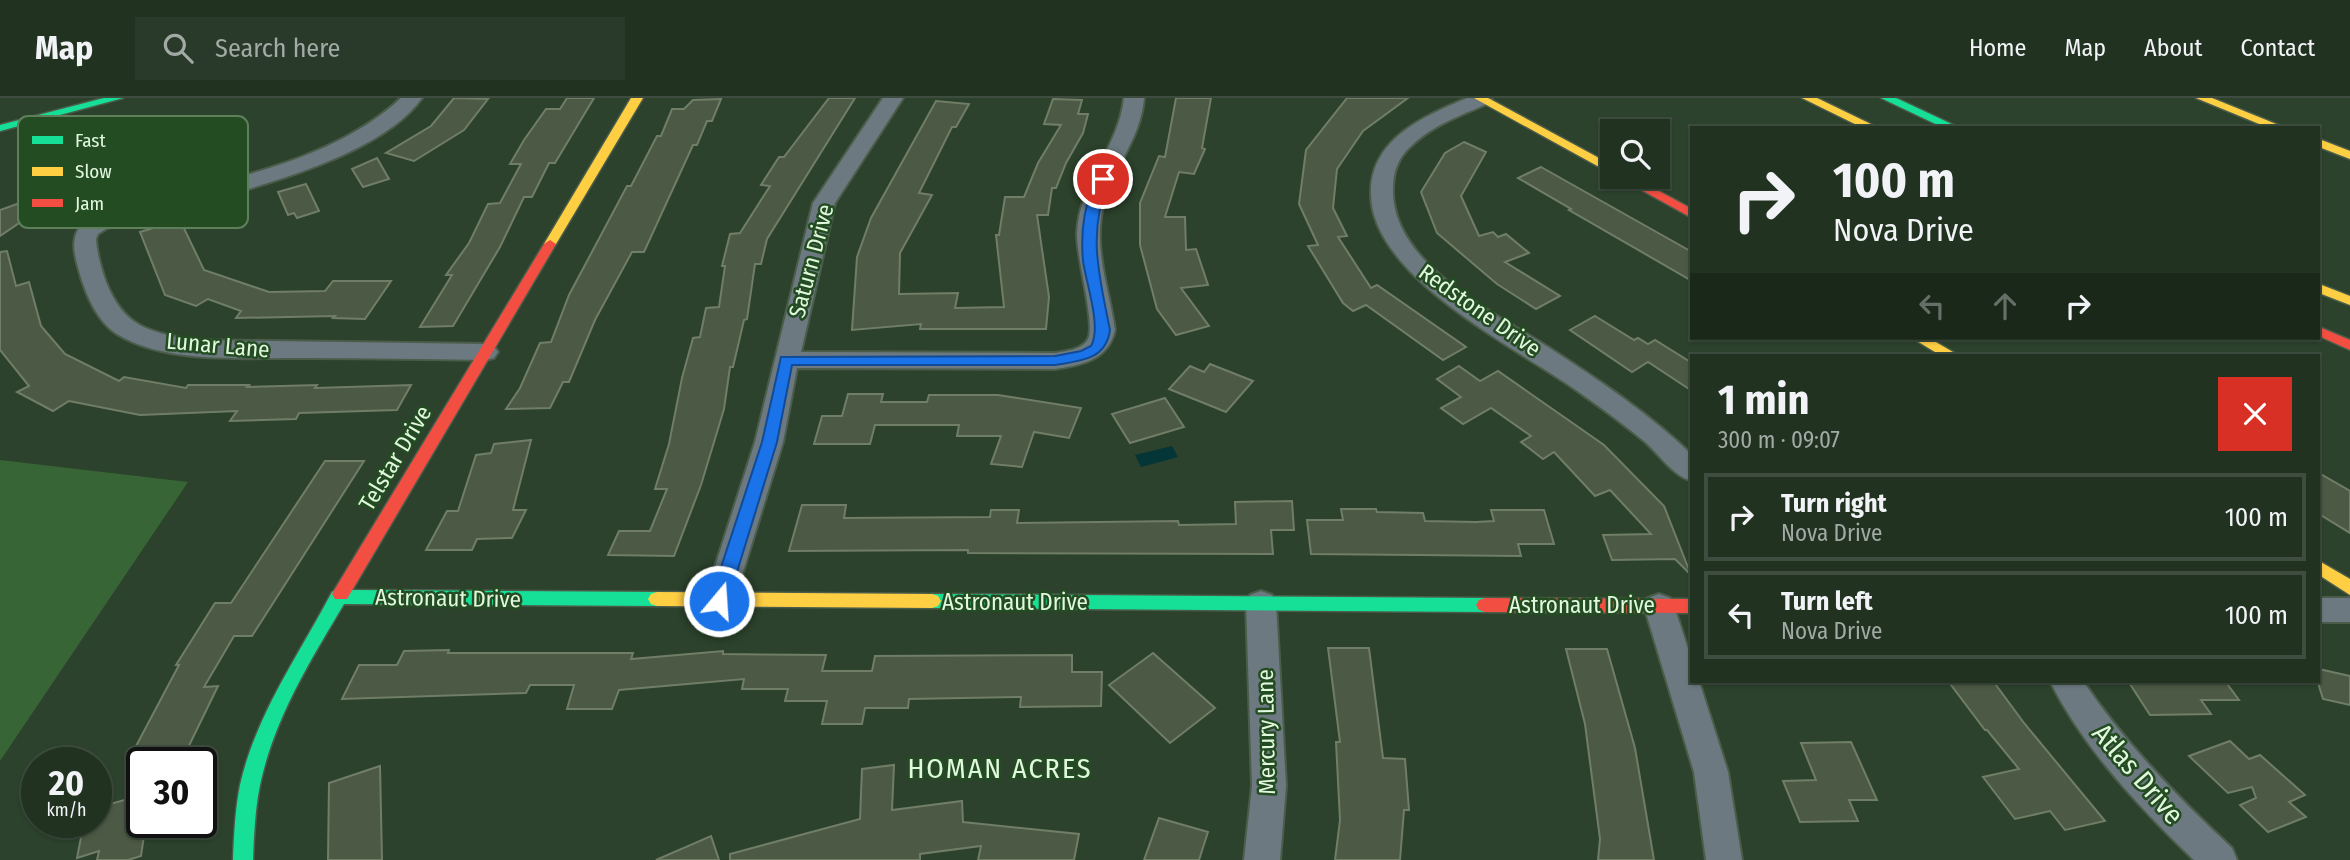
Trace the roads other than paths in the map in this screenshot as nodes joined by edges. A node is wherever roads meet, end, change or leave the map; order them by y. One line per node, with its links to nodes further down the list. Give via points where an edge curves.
1 (117, 98): 10 (main road)
2 (412, 98): 19 (street, Lunar Lane, via 385,124 331,152)
3 (637, 98): 28 (main road, Telstar Drive)
4 (892, 98): 30 (street, Saturn Drive, via 824,203)
5 (1134, 98): 30 (street, via 1128,126 1090,215 1090,260 1103,330 1096,349 1055,361)
6 (1481, 98): 18 (main road); 31 (street, Redstone Drive, via 1417,130 1395,149 1383,173 1384,223 1428,276 1628,413)
7 (1808, 98): 12 (main road)
8 (1886, 98): 13 (main road)
9 (2202, 98): 14 (main road)
10 (47, 116)
11 (18, 123): 15 (main road)
12 (1869, 126)
13 (1949, 126)
14 (2275, 126)
15 (0, 128)
16 (2320, 143): 17 (main road)
17 (2350, 155)
18 (1600, 163)
19 (248, 177)
20 (1646, 189): 21 (main road)
21 (1690, 213)
22 (92, 228): 28 (street, Lunar Lane, via 84,241 107,312 130,332 167,344)
23 (2320, 288): 24 (main road)
24 (2350, 302)
25 (2320, 331): 27 (main road)
26 (1923, 340): 29 (main road)
27 (2350, 346)
28 (485, 352): 34 (main road, Telstar Drive)
29 (1949, 354)
30 (786, 360): 35 (street, Saturn Drive, via 769,442)
31 (1690, 469)
32 (2320, 568): 33 (main road)
33 (2350, 588)
34 (338, 597): 35 (main road, Astronaut Drive); 42 (main road, Telstar Drive, via 268,722 246,802)
35 (719, 601): 36 (main road, Astronaut Drive)
36 (1261, 604): 37 (main road, Astronaut Drive); 43 (street, Mercury Lane, via 1269,774)
37 (1659, 606): 38 (main road, Astronaut Drive); 44 (street, via 1711,772)
38 (1690, 606)
39 (2320, 610): 40 (street)
40 (2350, 610)
41 (2067, 683): 45 (street, Atlas Drive, via 2131,771)
42 (243, 860)
43 (1262, 860)
44 (1724, 860)
45 (2219, 860)

